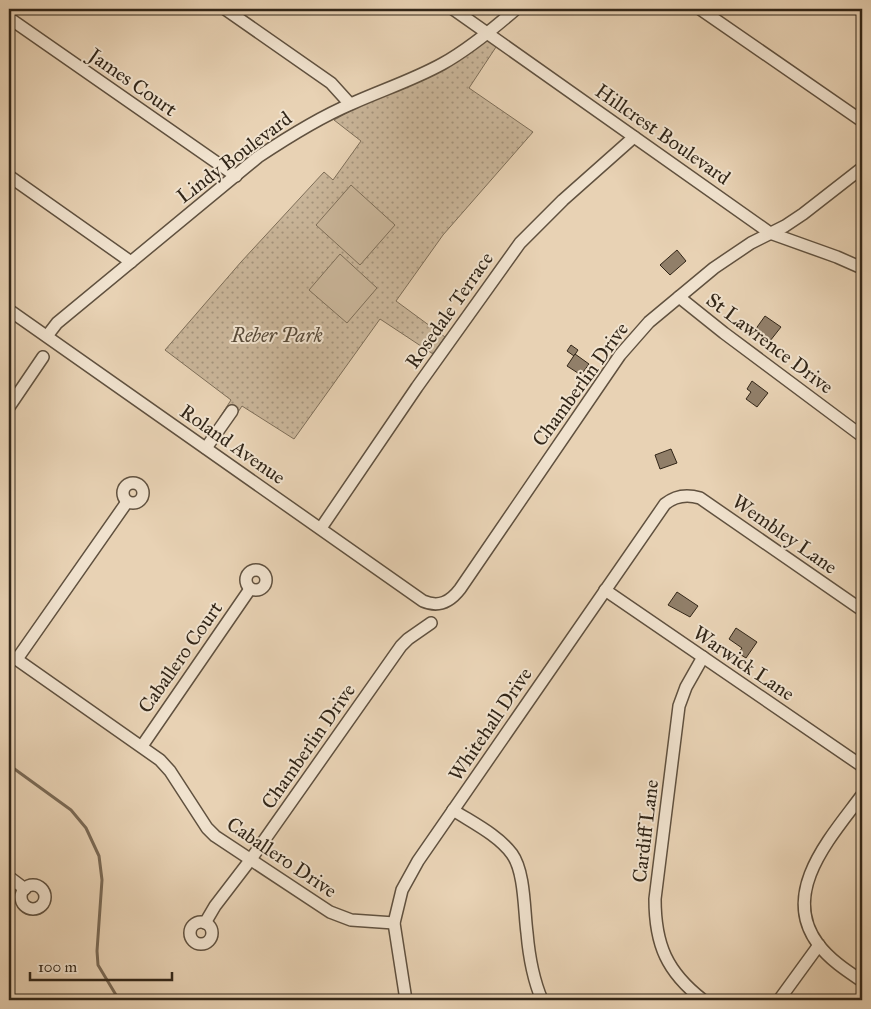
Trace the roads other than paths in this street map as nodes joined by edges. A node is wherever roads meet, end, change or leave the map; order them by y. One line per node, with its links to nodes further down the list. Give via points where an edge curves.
1 (225, 9): 7 (street, via 331,83)
2 (453, 9): 6 (street, Hillcrest Boulevard)
3 (516, 9): 6 (street, Lindy Boulevard)
4 (700, 9): 8 (street)
5 (9, 18): 12 (street, James Court)
6 (488, 33): 7 (street, Lindy Boulevard, via 441,65); 9 (street, Hillcrest Boulevard)
7 (350, 104): 12 (street, Lindy Boulevard, via 286,139)
8 (862, 121)
9 (634, 137): 13 (street, Hillcrest Boulevard); 26 (street, Rosedale Terrace, via 520,243)
10 (862, 168): 13 (street, Chamberlin Drive, via 803,214)
11 (9, 176): 14 (street)
12 (236, 176): 14 (street, Lindy Boulevard)
13 (770, 233): 15 (street, Hillcrest Boulevard); 16 (street, Chamberlin Drive, via 714,268)
14 (130, 262): 18 (street, Lindy Boulevard, via 57,323)
15 (862, 268)
16 (679, 297): 22 (street, St Lawrence Drive); 29 (street, Chamberlin Drive, via 649,322 620,355 460,589)
17 (9, 310): 18 (street, Roland Avenue)
18 (47, 336): 23 (street, Roland Avenue)
19 (43, 357): 20 (street)
20 (9, 407)
21 (232, 411): 23 (street)
22 (862, 436)
23 (206, 448): 26 (street, Roland Avenue)
24 (683, 496): 28 (street, Whitehall Drive, via 665,504); 30 (street, Wembley Lane, via 700,498)
25 (127, 502): 32 (street)
26 (321, 528): 29 (street, Roland Avenue, via 423,601)
27 (250, 589): 34 (street, Caballero Court)
28 (605, 590): 33 (street, Warwick Lane); 37 (street, Whitehall Drive)
29 (438, 605)
30 (862, 610)
31 (431, 623): 38 (street, Chamberlin Drive, via 400,646)
32 (13, 657): 34 (street, Caballero Drive)
33 (703, 657): 35 (street, Warwick Lane); 47 (street, Cardiff Lane, via 679,706 655,899 659,940 669,963 687,987)
34 (142, 746): 38 (street, Caballero Drive, via 170,771 207,828)
35 (862, 766)
36 (862, 795): 43 (street, via 823,848 807,883 806,917)
37 (453, 810): 42 (street, Whitehall Drive, via 402,890); 46 (street, via 513,855 520,874 534,980)
38 (250, 859): 41 (street, Chamberlin Drive); 42 (street, Caballero Drive, via 341,918)
39 (9, 878): 40 (street)
40 (25, 889)
41 (206, 923)
42 (394, 923): 45 (street, Whitehall Drive)
43 (818, 945): 44 (street); 48 (street)
44 (862, 981)
45 (406, 1000)
46 (542, 1000)
47 (703, 1000)
48 (779, 1000)

